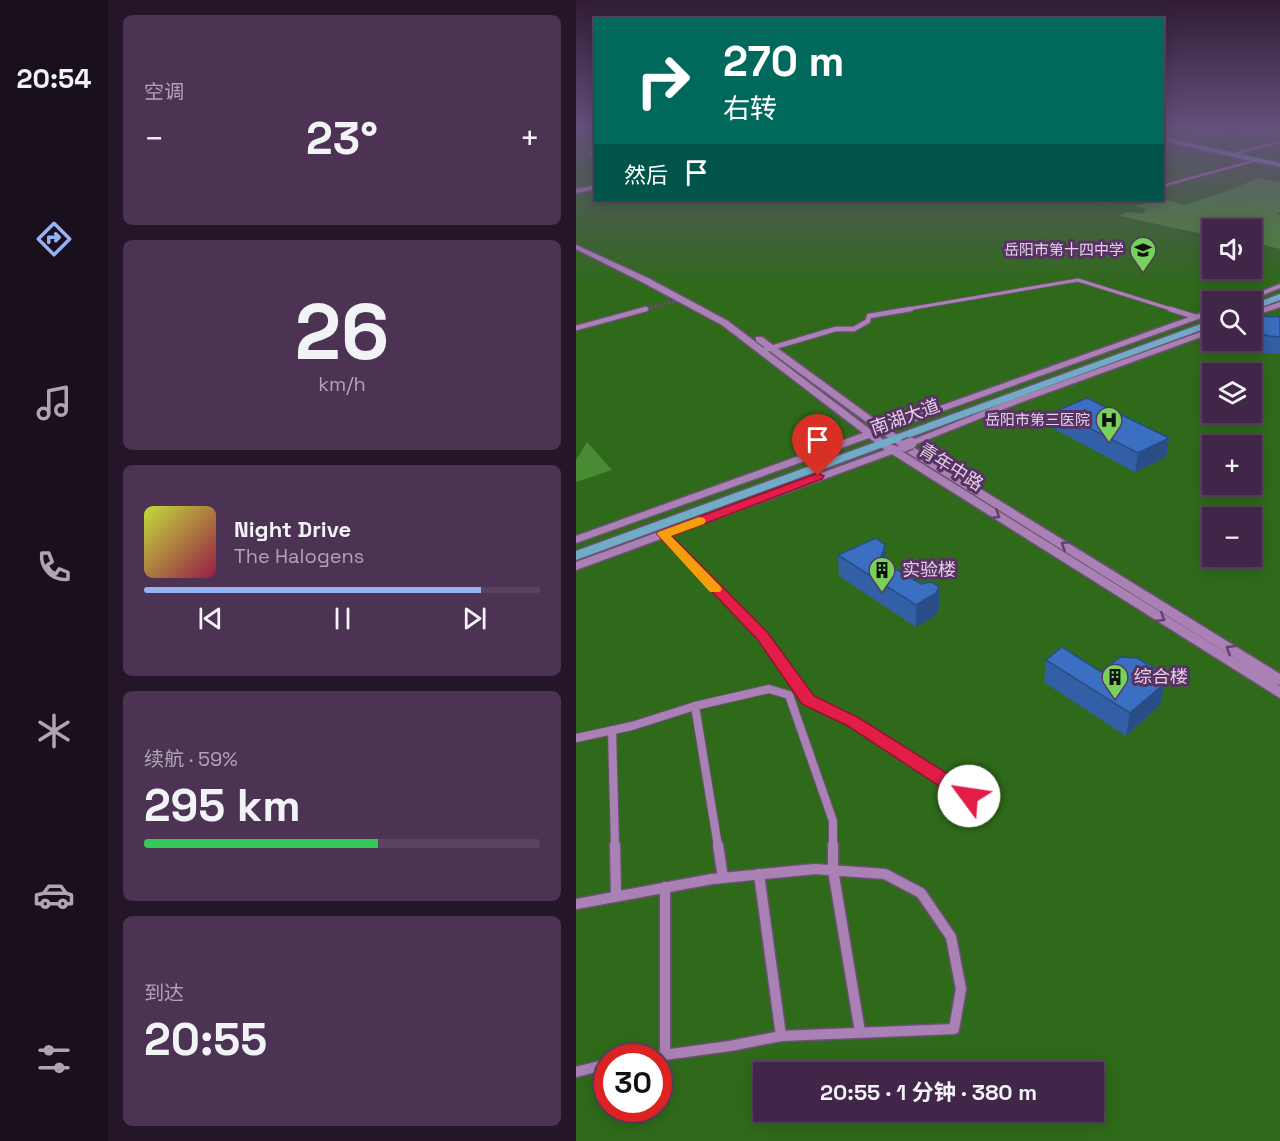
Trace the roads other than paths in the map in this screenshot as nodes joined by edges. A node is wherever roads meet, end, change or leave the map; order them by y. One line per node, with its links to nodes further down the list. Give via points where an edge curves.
1 (1183, 180): 2 (street)
2 (1164, 185)
3 (594, 188): 4 (main road)
4 (576, 191)
5 (1108, 201): 6 (street)
6 (1104, 202)
7 (576, 242): 22 (main road, 青年中路, via 734,320)
8 (576, 247): 22 (main road, 青年中路, via 725,323)
9 (1280, 286): 10 (main road)
10 (1262, 293)
11 (1280, 295): 12 (main road)
12 (1262, 301)
13 (1280, 304): 15 (main road)
14 (646, 309): 20 (street)
15 (1262, 311)
16 (1202, 315): 17 (main road)
17 (1196, 317): 22 (street, via 1078,280 869,316 868,321 854,329 836,329); 23 (main road)
18 (1202, 321): 23 (main road, 南湖大道)
19 (1202, 326): 23 (main road, 南湖大道)
20 (576, 328)
21 (1202, 334): 23 (main road, via 1016,401)
22 (766, 350): 23 (main road, 青年中路)
23 (890, 440): 24 (main road); 25 (main road); 26 (main road, 南湖大道); 27 (main road, 南湖大道); 29 (main road, 青年中路, one-way to 23); 30 (main road, 青年中路, one-way to 30)
24 (663, 534): 28 (main road); 34 (street, via 763,637 808,700 854,722)
25 (576, 540)
26 (576, 549)
27 (576, 556)
28 (576, 567)
29 (1280, 680)
30 (1280, 693)
31 (695, 705): 32 (street); 35 (street, via 769,689 789,695 834,821); 37 (street)
32 (612, 730): 33 (street); 39 (street)
33 (576, 738)
34 (969, 796)
35 (833, 870): 36 (street); 41 (street); 41 (street, via 885,873 921,893 951,937 961,989 954,1029)
36 (759, 874): 37 (street); 42 (street)
37 (723, 878): 38 (street)
38 (665, 887): 39 (street); 43 (street)
39 (616, 897): 40 (street)
40 (576, 904)
41 (860, 1032): 42 (street)
42 (781, 1036): 44 (street)
43 (664, 1044)
44 (672, 1054)
45 (594, 1068): 46 (street)
46 (576, 1072)

